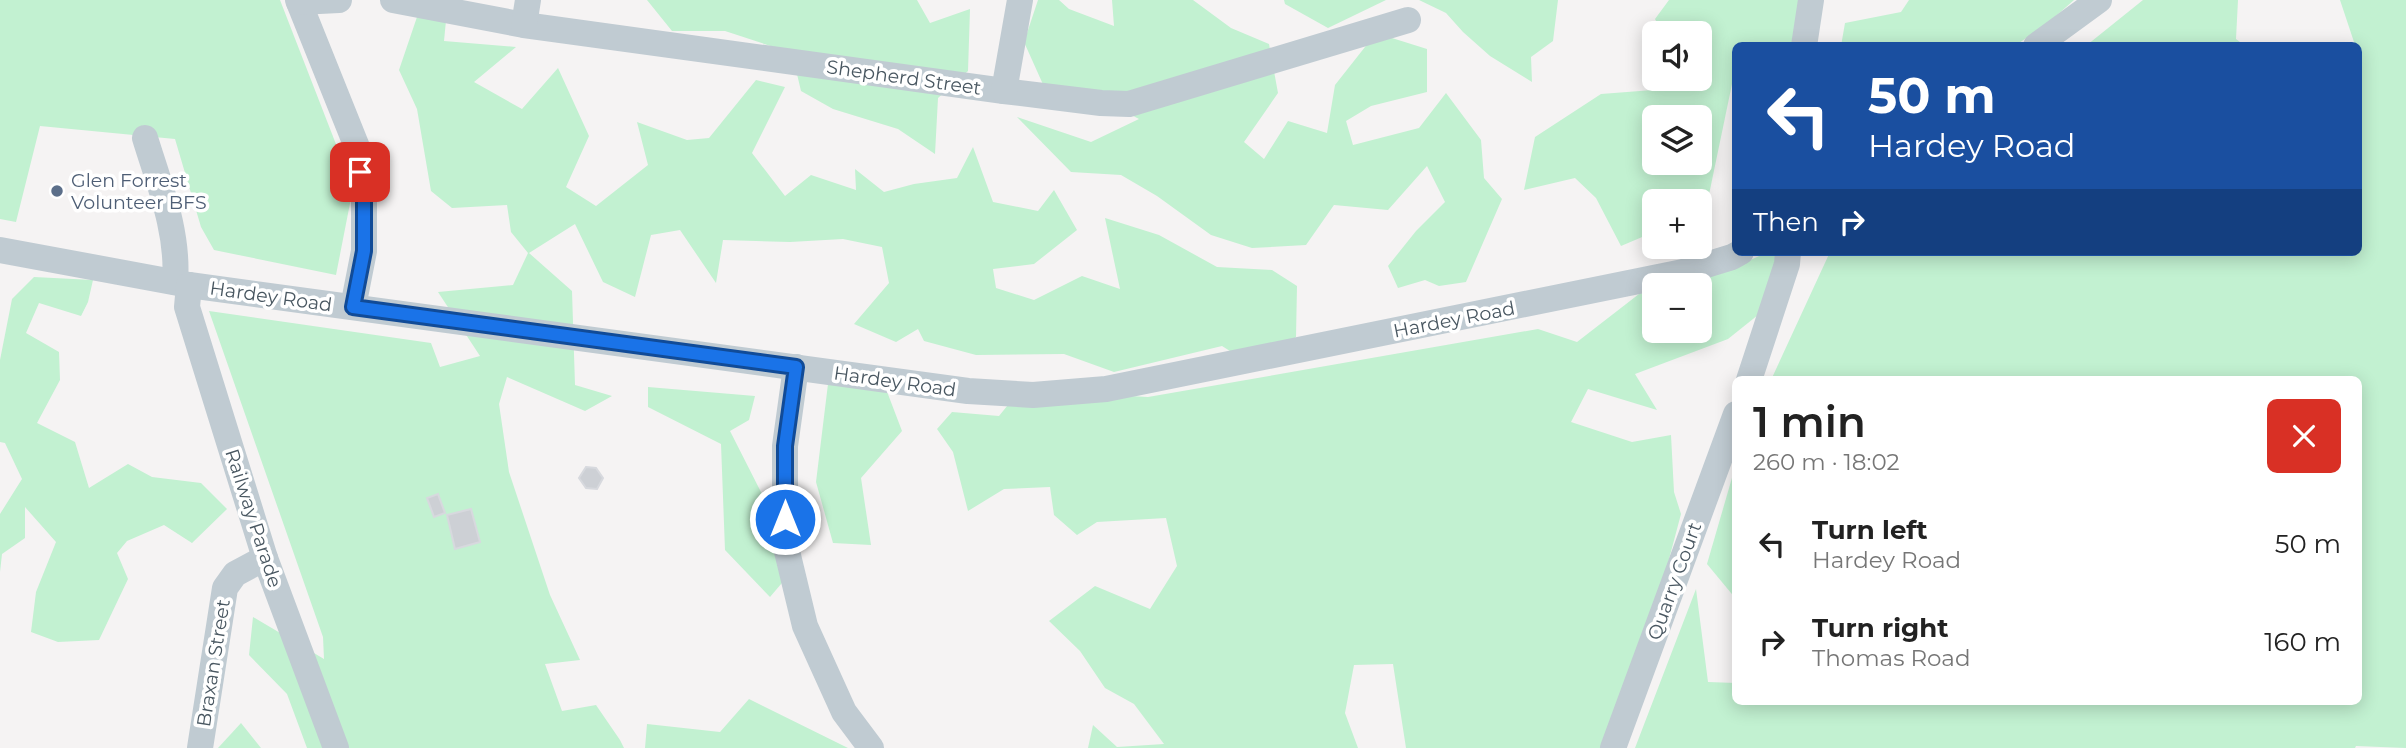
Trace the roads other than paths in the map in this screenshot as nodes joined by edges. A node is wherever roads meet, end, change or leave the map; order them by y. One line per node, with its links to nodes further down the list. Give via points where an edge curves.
1 (339, 0): 6 (street)
2 (393, 0): 7 (street, Shepherd Street)
3 (1020, 0): 11 (street)
4 (1811, 0): 9 (street)
5 (2099, 0): 10 (street)
6 (299, 1): 17 (street, via 357,147 364,197 364,251)
7 (526, 12): 11 (street, Shepherd Street)
8 (1408, 20): 11 (street, Shepherd Street, via 1129,104)
9 (1805, 42)
10 (2041, 42)
11 (1004, 91)
12 (145, 138): 16 (street, Railway Parade, via 170,221)
13 (0, 250): 16 (street, Hardey Road)
14 (1734, 256): 18 (street, Hardey Road, via 1684,272 1106,389 1033,395 968,391)
15 (1788, 256): 19 (street)
16 (182, 284): 17 (street, Hardey Road); 21 (street, Railway Parade)
17 (353, 307): 18 (street, Hardey Road)
18 (796, 367): 24 (street, via 785,446 785,543 805,626 844,712)
19 (1750, 376)
20 (1732, 425): 25 (street, Quarry Court)
21 (265, 558): 22 (street, Braxan Street, via 234,574 225,588); 23 (street, Railway Parade)
22 (200, 748)
23 (336, 748)
24 (871, 748)
25 (1613, 748)

